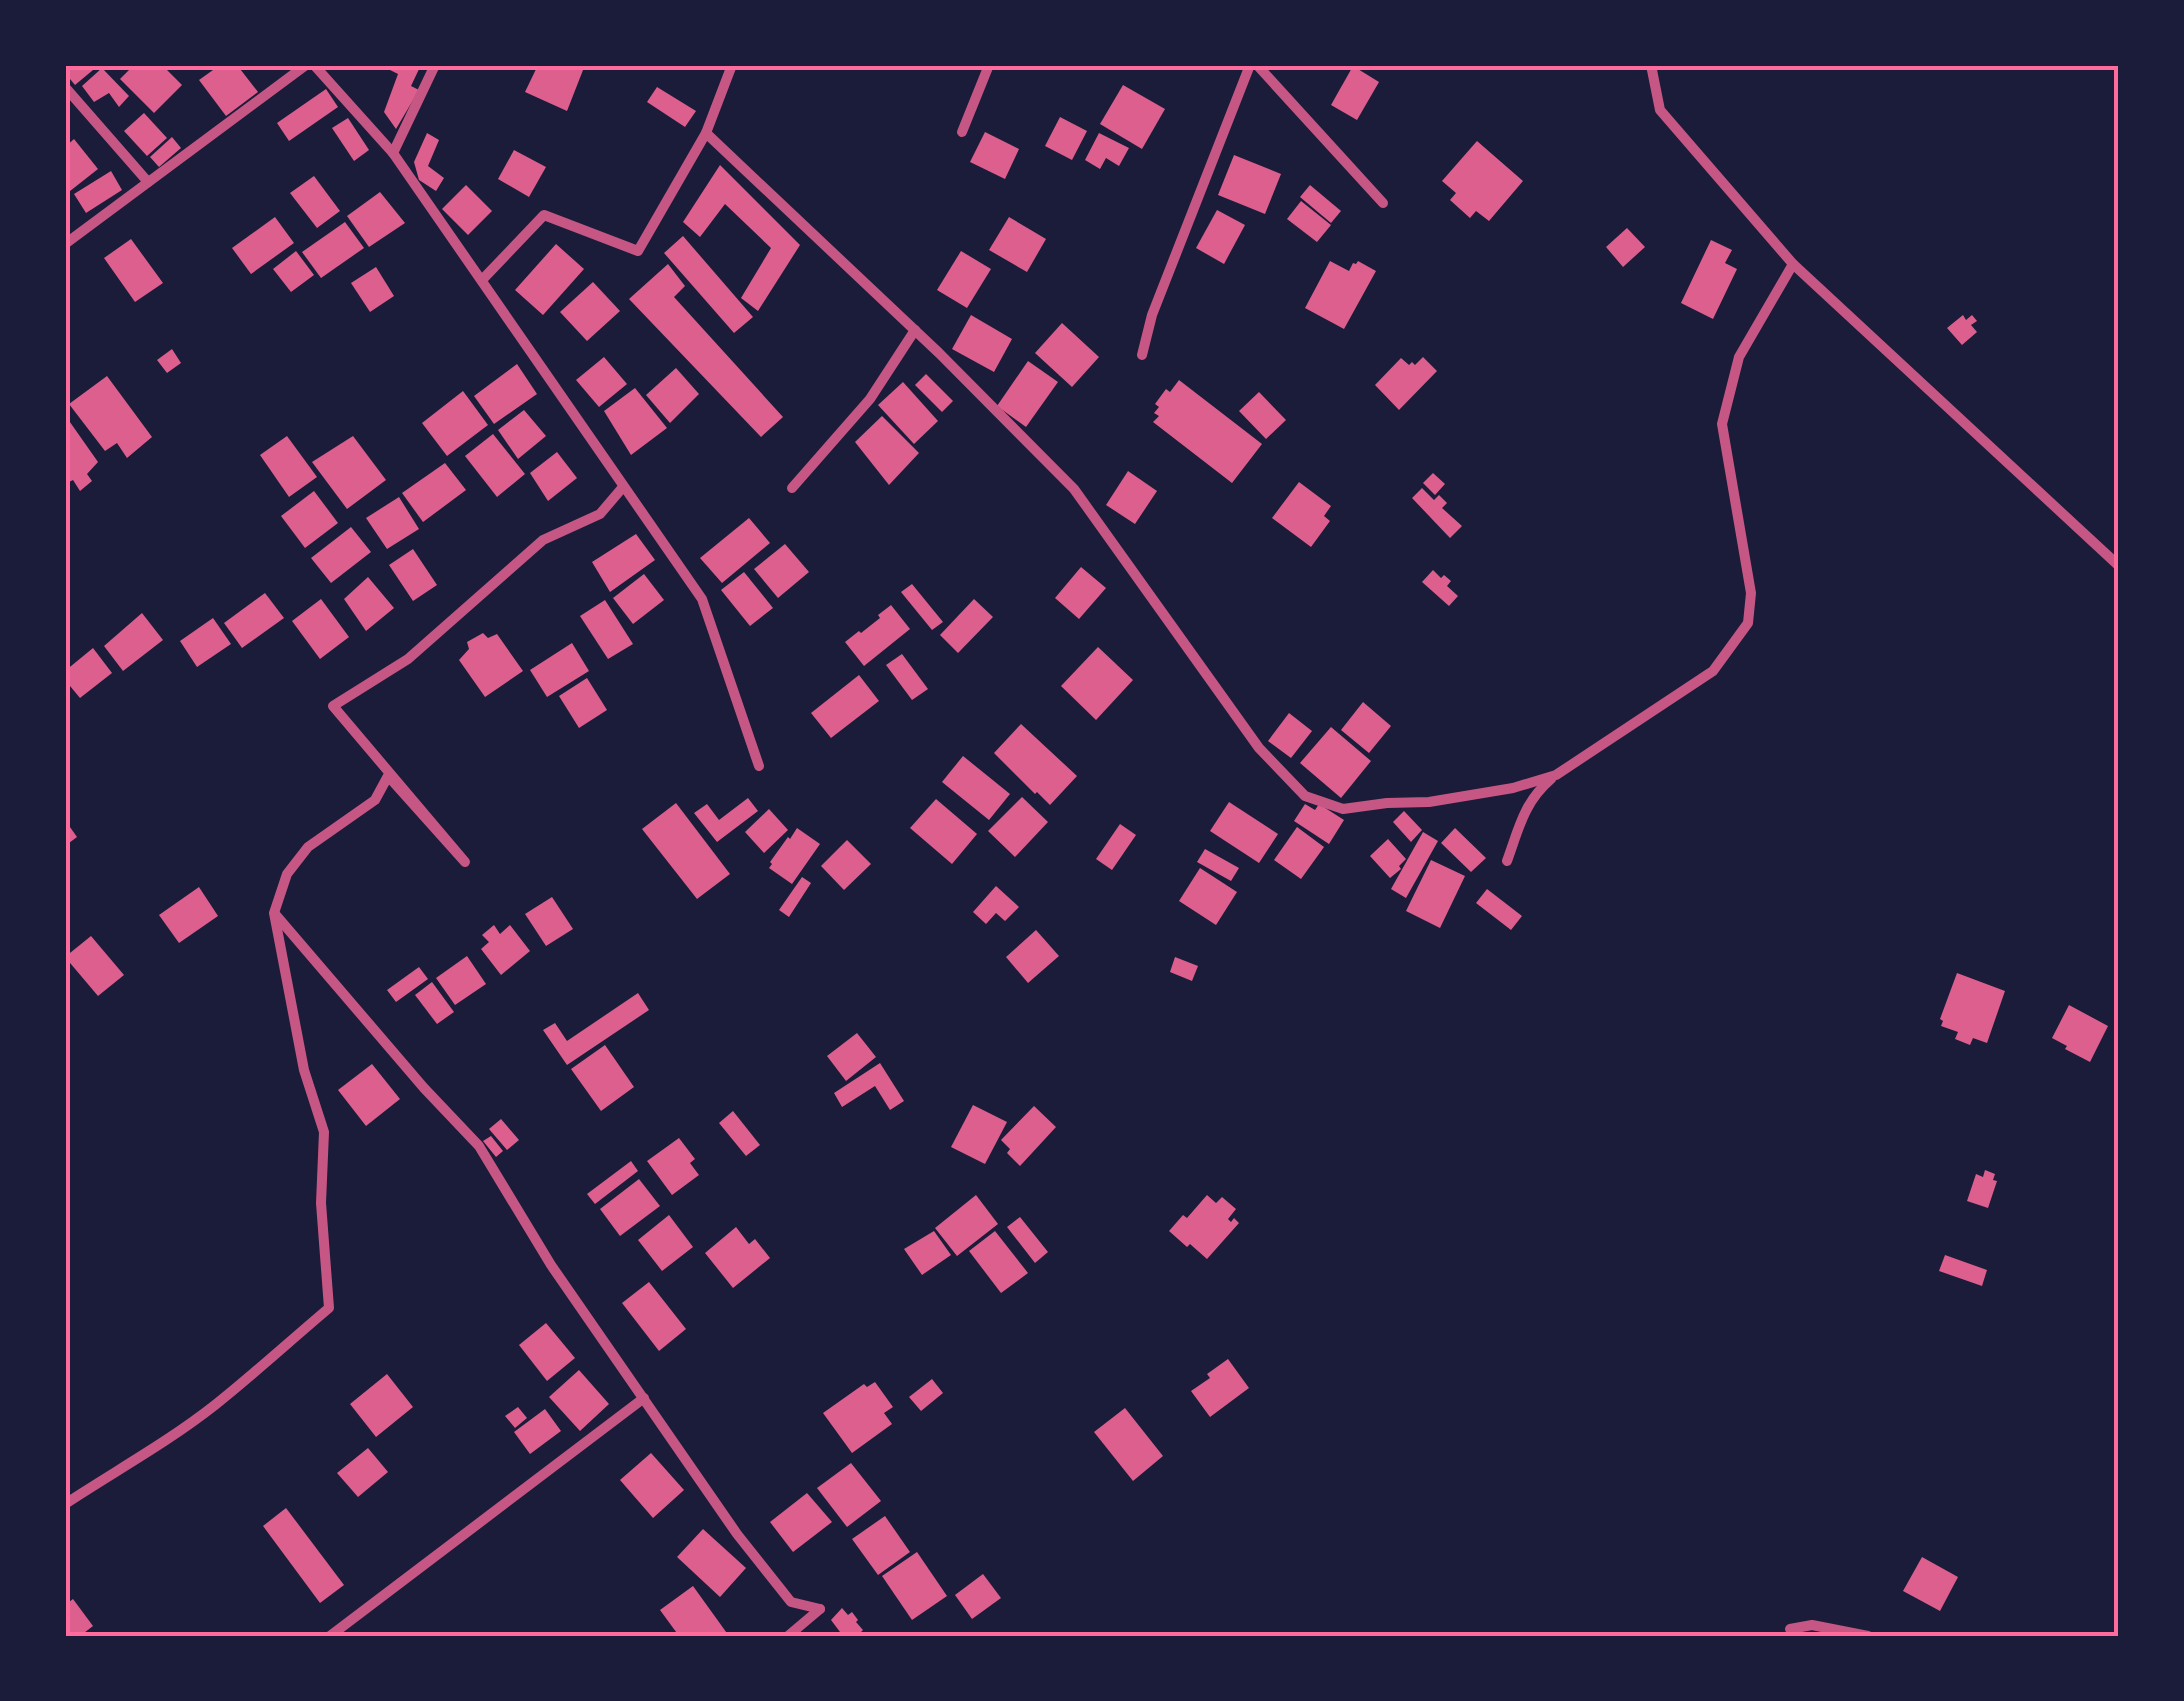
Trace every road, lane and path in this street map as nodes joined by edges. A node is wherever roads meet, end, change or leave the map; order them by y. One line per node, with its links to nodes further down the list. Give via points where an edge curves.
1 (310, 65): 10 (street); 11 (street)
2 (435, 65): 10 (street)
3 (732, 65): 9 (street)
4 (989, 65): 8 (street)
5 (1254, 65): 12 (street); 17 (street)
6 (1651, 65): 14 (street, via 1660,110)
7 (65, 87): 11 (street)
8 (962, 132)
9 (706, 133): 15 (street, via 638,250 544,214); 16 (street)
10 (393, 153): 15 (street)
11 (148, 182): 13 (street)
12 (1383, 204)
13 (65, 244)
14 (1792, 264): 20 (street); 22 (street, via 1739,357 1722,424 1751,593 1748,624 1713,672)
15 (482, 280): 18 (street)
16 (915, 330): 19 (street, via 870,399); 22 (street, via 1074,489 1259,748 1304,796 1343,808 1429,802)
17 (1142, 355)
18 (623, 486): 21 (street, via 702,599); 24 (street, via 600,514 542,540 408,660 334,706 465,862 388,776 375,800 308,847 288,874)
19 (792, 488)
20 (2119, 566)
21 (759, 766)
22 (1556, 775): 23 (street, via 1526,808)
23 (1508, 861)
24 (274, 913): 25 (street, via 479,1146 550,1265); 26 (street, via 304,1070 324,1132 321,1204 329,1308 215,1405)
25 (644, 1398): 28 (street); 29 (street, via 791,1602 820,1609)
26 (65, 1504)
27 (1790, 1629): 30 (street, via 1812,1625)
28 (330, 1636)
29 (788, 1636)
30 (1868, 1636)

